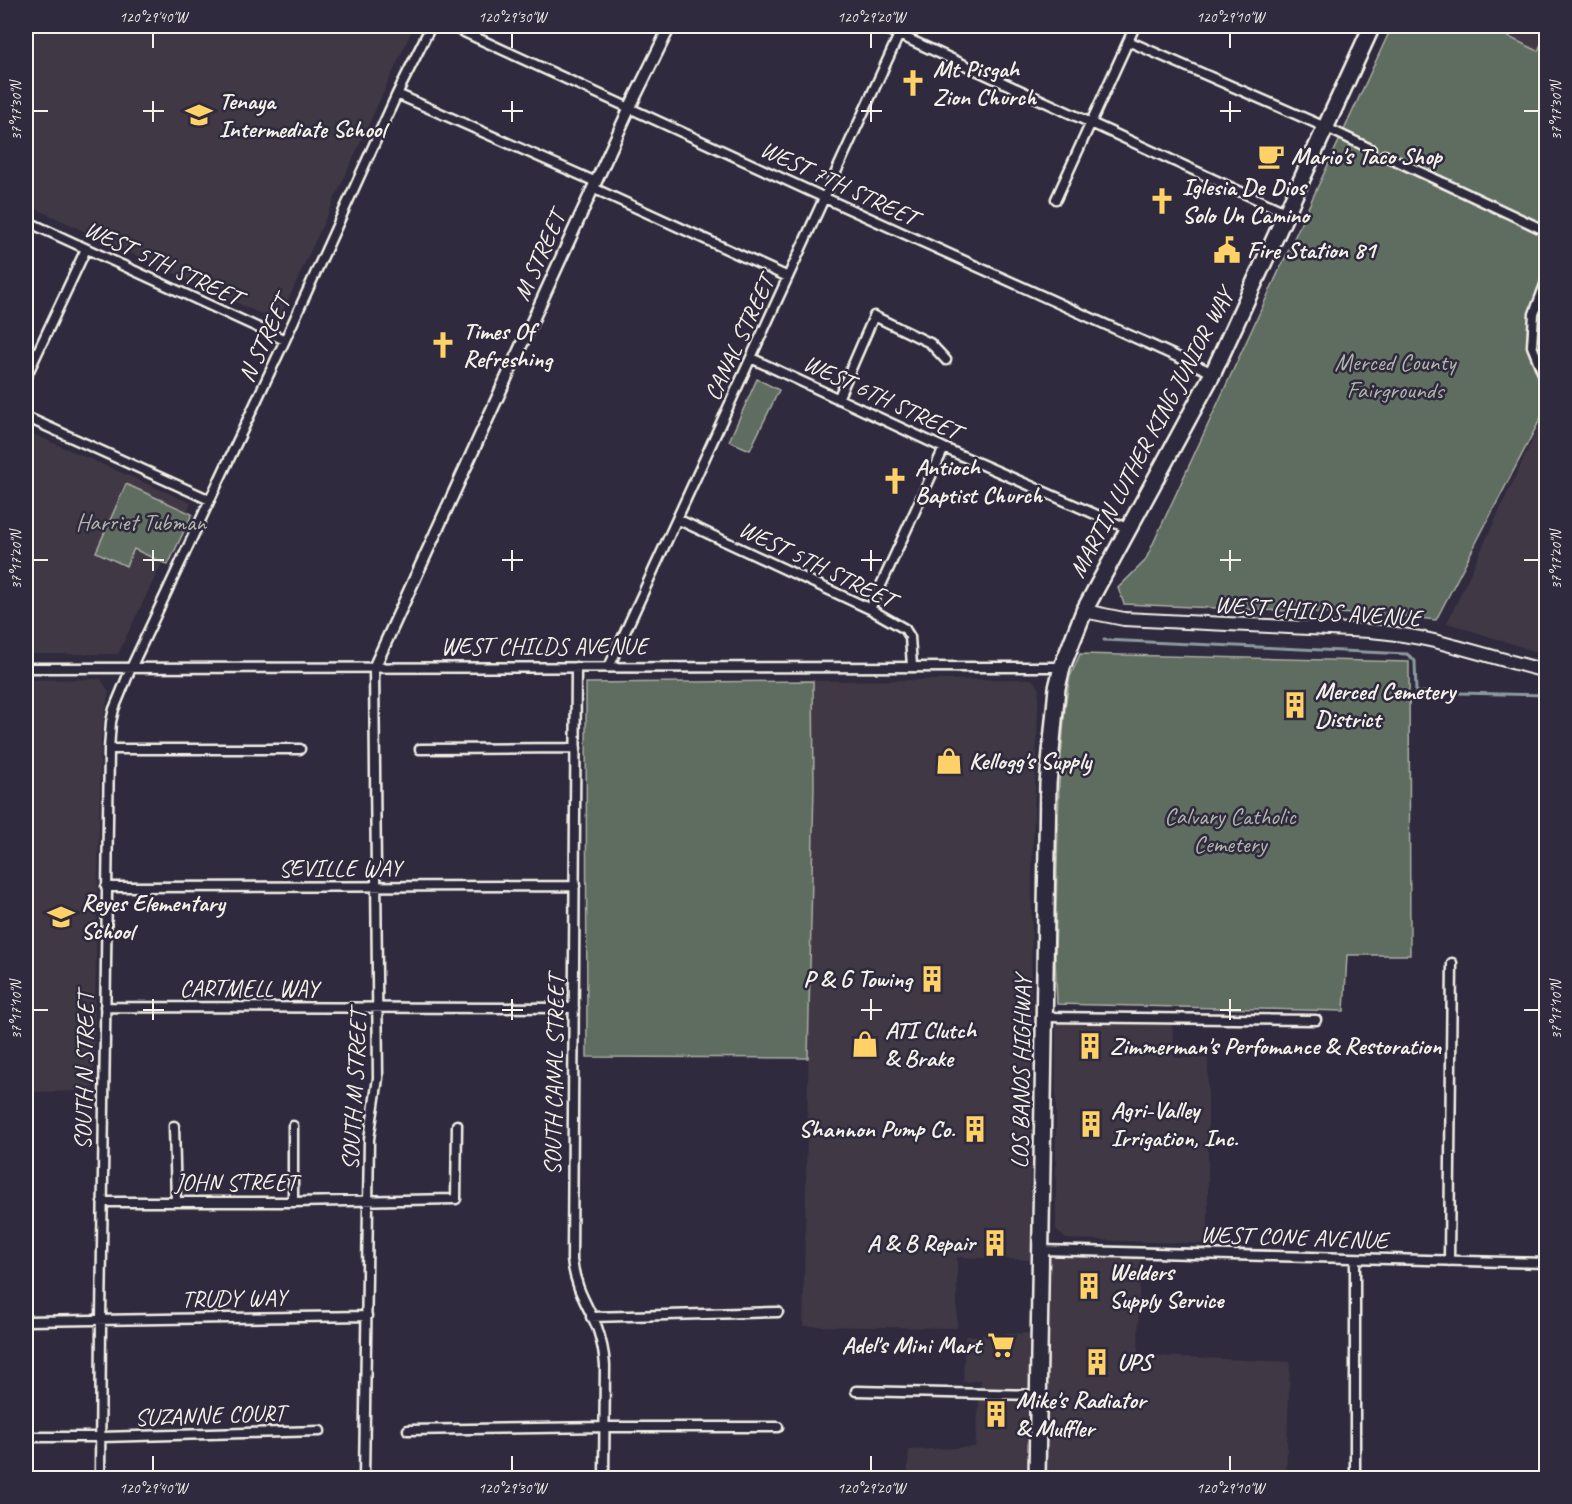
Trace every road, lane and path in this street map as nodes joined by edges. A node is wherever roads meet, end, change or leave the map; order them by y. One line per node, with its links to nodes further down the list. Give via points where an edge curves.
1 (430, 26): 10 (street, N STREET)
2 (451, 26): 11 (street, WEST 7TH STREET)
3 (670, 26): 11 (street, M STREET)
4 (879, 26): 8 (street)
5 (903, 26): 8 (street, CANAL STREET)
6 (1135, 26): 9 (street)
7 (1372, 26): 13 (highway, MARTIN LUTHER KING JUNIOR WAY)
8 (899, 34): 12 (street); 17 (street, CANAL STREET)
9 (1128, 41): 12 (street); 13 (street)
10 (397, 94): 16 (street); 25 (street, N STREET)
11 (630, 107): 16 (street, M STREET); 17 (street, WEST 7TH STREET)
12 (1090, 123): 18 (street); 19 (street)
13 (1325, 127): 14 (street); 19 (highway, MARTIN LUTHER KING JUNIOR WAY)
14 (1371, 149)
15 (1384, 156): 21 (street)
16 (594, 185): 23 (street); 45 (street, M STREET)
17 (825, 198): 23 (street, CANAL STREET); 28 (street, WEST 7TH STREET)
18 (1056, 198)
19 (1287, 213): 28 (highway, MARTIN LUTHER KING JUNIOR WAY)
20 (26, 221): 22 (street, WEST 5TH STREET)
21 (1546, 231)
22 (86, 249): 25 (street, WEST 5TH STREET); 29 (street)
23 (788, 277): 26 (street, CANAL STREET)
24 (1546, 282): 30 (street, via 1534,314 1532,346)
25 (285, 340): 34 (street, N STREET)
26 (751, 358): 31 (street, WEST 6TH STREET); 35 (street, CANAL STREET)
27 (946, 360): 31 (street, via 930,343 874,316)
28 (1213, 373): 36 (highway, MARTIN LUTHER KING JUNIOR WAY)
29 (26, 377)
30 (1546, 381)
31 (838, 399): 33 (street, WEST 6TH STREET)
32 (26, 417): 34 (street)
33 (944, 448): 36 (street, WEST 6TH STREET); 37 (street)
34 (210, 500): 44 (street, N STREET)
35 (677, 519): 37 (street, WEST 5TH STREET); 41 (street, CANAL STREET)
36 (1129, 529): 38 (highway, MARTIN LUTHER KING JUNIOR WAY)
37 (870, 609): 39 (street, WEST 5TH STREET, via 904,629 910,637)
38 (1083, 611): 42 (highway, MARTIN LUTHER KING JUNIOR WAY); 46 (main road, WEST CHILDS AVENUE, via 1125,619 1407,635)
39 (912, 666): 41 (street, WEST CHILDS AVENUE); 42 (street, WEST CHILDS AVENUE)
40 (576, 667): 41 (street, WEST CHILDS AVENUE); 45 (street, WEST CHILDS AVENUE); 47 (street, SOUTH CANAL STREET)
41 (609, 667)
42 (1062, 667): 58 (highway, LOS BANOS HIGHWAY, via 1048,784)
43 (26, 668): 44 (street, WEST CHILDS AVENUE)
44 (131, 668): 45 (street, WEST CHILDS AVENUE); 48 (street, SOUTH N STREET, via 114,709)
45 (374, 668): 53 (street, SOUTH M STREET)
46 (1546, 671)
47 (576, 748): 50 (street); 51 (street, SOUTH CANAL STREET)
48 (109, 749): 49 (street); 52 (street, SOUTH N STREET)
49 (300, 749)
50 (420, 749)
51 (575, 886): 53 (street, SEVILLE WAY); 57 (street, SOUTH CANAL STREET)
52 (106, 887): 53 (street, SEVILLE WAY); 55 (street, SOUTH N STREET)
53 (375, 887): 56 (street, SOUTH M STREET)
54 (1452, 963): 69 (street)
55 (105, 1007): 56 (street, CARTMELL WAY); 64 (street, SOUTH N STREET)
56 (378, 1007): 57 (street, CARTMELL WAY); 63 (street, SOUTH M STREET, via 378,1078 369,1139)
57 (574, 1008): 73 (street, SOUTH CANAL STREET, via 572,1260 579,1291)
58 (1044, 1017): 59 (street); 67 (highway, LOS BANOS HIGHWAY)
59 (1316, 1020)
60 (457, 1125): 63 (street, JOHN STREET, via 456,1199)
61 (174, 1126): 65 (street)
62 (293, 1126): 66 (street)
63 (369, 1201): 66 (street, JOHN STREET); 72 (street, SOUTH M STREET)
64 (102, 1202): 65 (street, JOHN STREET); 74 (street, SOUTH N STREET)
65 (176, 1202): 66 (street, JOHN STREET)
66 (293, 1202)
67 (1041, 1250): 68 (street, WEST CONE AVENUE); 77 (highway, LOS BANOS HIGHWAY)
68 (1355, 1259): 69 (street, WEST CONE AVENUE); 88 (street)
69 (1449, 1261): 70 (street, WEST CONE AVENUE)
70 (1546, 1263)
71 (778, 1312): 73 (street)
72 (367, 1316): 74 (street, TRUDY WAY); 85 (street, SOUTH M STREET)
73 (591, 1317): 78 (street, SOUTH CANAL STREET, via 604,1352)
74 (101, 1319): 75 (street, TRUDY WAY); 83 (street, SOUTH N STREET)
75 (26, 1321)
76 (856, 1391): 77 (street)
77 (1039, 1395): 87 (highway, LOS BANOS HIGHWAY)
78 (604, 1427): 79 (street); 80 (street); 86 (street, SOUTH CANAL STREET)
79 (778, 1427)
80 (408, 1430)
81 (320, 1431): 83 (street, SUZANNE COURT)
82 (26, 1437): 83 (street, SUZANNE COURT)
83 (101, 1437): 84 (street, SOUTH N STREET)
84 (100, 1479)
85 (364, 1479)
86 (604, 1479)
87 (1038, 1479)
88 (1355, 1479)

